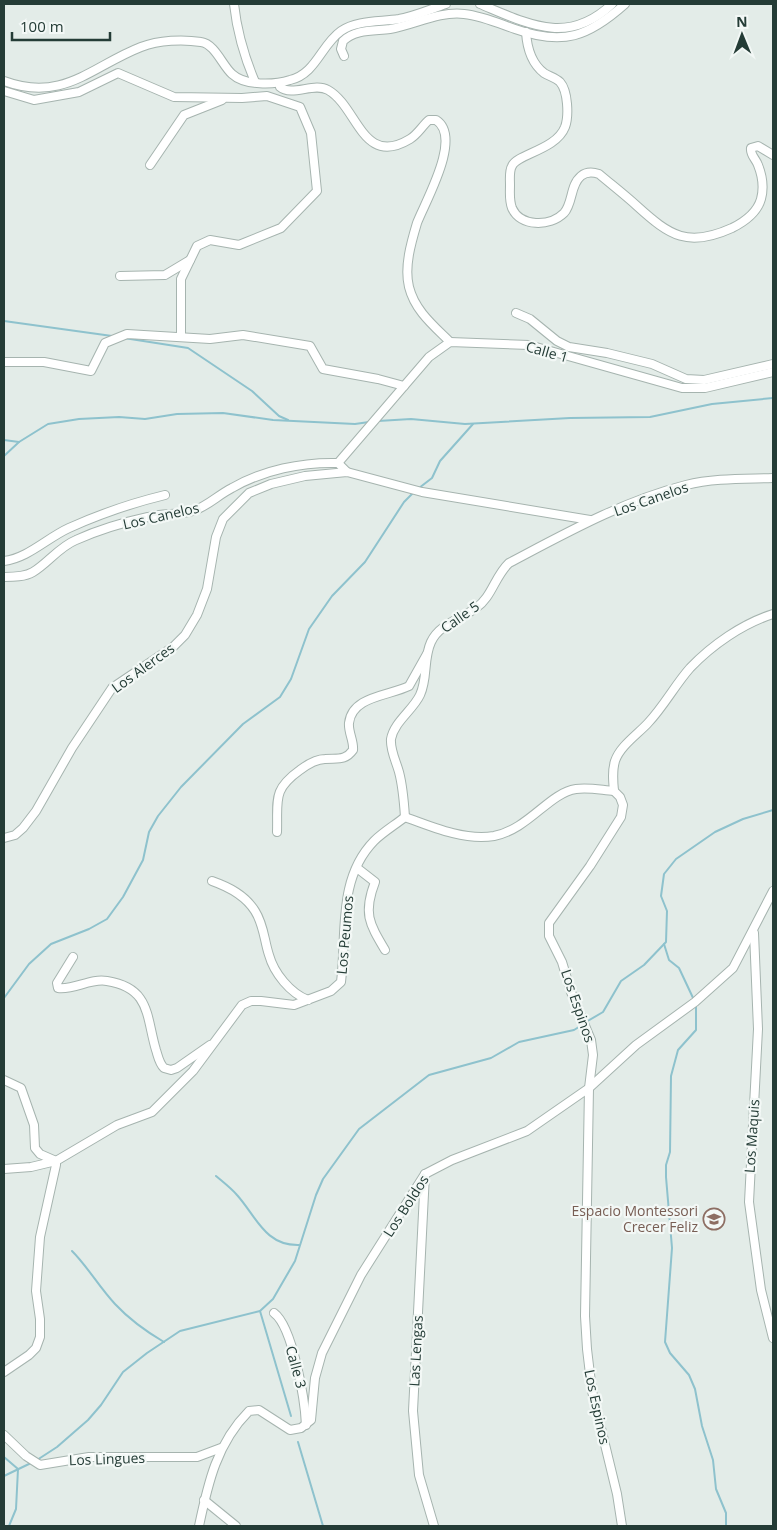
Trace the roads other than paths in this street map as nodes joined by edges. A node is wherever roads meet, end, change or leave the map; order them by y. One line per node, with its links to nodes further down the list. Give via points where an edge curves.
1 (234, 4): 9 (street, via 236,29)
2 (446, 4): 10 (street, via 410,17 353,25 333,38 306,72 298,78)
3 (480, 4): 4 (street, via 552,29 587,22)
4 (612, 4)
5 (625, 4): 6 (street, via 605,22 580,34 558,37)
6 (526, 32): 7 (street, via 482,18 450,14 402,27 355,34 343,41); 13 (street, via 534,62 565,89 567,119 563,132 552,142 516,160 511,167 511,206 516,215 526,222 550,222 561,216 569,205 579,178 593,172 668,232 686,238 718,232 742,222 760,203 761,176 751,148 758,146)
7 (344, 56)
8 (4, 81): 9 (street, via 34,87 64,84 84,78 149,44 200,41 210,45 233,75)
9 (255, 82): 10 (street)
10 (279, 83): 19 (street, via 285,90 315,87 330,91 364,136 377,144 399,144 416,134 429,120 440,122 445,140 442,162 417,225 408,274 416,306)
11 (4, 91): 12 (street, via 34,100 79,92 118,73 174,97)
12 (226, 98): 14 (street, via 184,115); 15 (street, via 267,96 300,107 311,133 317,190 281,228 239,245 210,240 197,246)
13 (773, 155)
14 (150, 165)
15 (190, 260): 16 (street, via 165,275); 18 (street, via 181,279)
16 (120, 276)
17 (516, 313): 21 (street, via 530,319 569,348 607,353 659,366 686,379 704,380)
18 (181, 337): 20 (street, via 127,334 105,343 91,371 44,362); 23 (street, via 243,336 310,346 323,369)
19 (450, 342): 22 (street, Calle 1, via 529,346 682,388 705,388); 23 (street, via 433,353)
20 (4, 362)
21 (773, 364)
22 (773, 372)
23 (404, 386): 24 (street)
24 (338, 463): 25 (street); 30 (street, Los Canelos, via 303,464 241,482 200,508 149,516 75,540 34,572)
25 (347, 472): 28 (street, via 422,492); 36 (street, Los Alerces, via 305,476 272,484 249,493 235,504 222,519 207,589 185,636 112,688 36,811 15,835)
26 (773, 478): 28 (street, Los Canelos, via 687,485)
27 (165, 495): 29 (street, via 68,528 14,560)
28 (590, 520): 32 (street, Calle 5, via 509,563 476,609 436,634)
29 (4, 561)
30 (4, 578)
31 (773, 614): 33 (street, Los Espinos, via 730,635 690,669 616,759)
32 (428, 653): 34 (street, Calle 5, via 421,693 394,729 391,740); 35 (street, via 408,686 362,702 353,710 349,723 353,750 349,755 339,760 316,760 284,783 278,794)
33 (614, 791): 34 (street, via 574,790 558,797 512,831 492,836 464,835); 46 (street, Los Espinos, via 623,805 621,817 549,923 549,936 591,1040)
34 (405, 817): 37 (street, Los Peumos, via 367,848)
35 (277, 832)
36 (4, 838)
37 (357, 868): 41 (street, via 375,882 367,903 372,929); 43 (street, Los Peumos, via 345,903 341,982 336,988)
38 (212, 881): 43 (street, via 230,888 255,910 262,924 269,956 292,992)
39 (773, 892): 40 (street, Los Boldos)
40 (754, 931): 46 (street, Los Boldos, via 733,968 723,978 636,1046); 51 (street, Los Maquis, via 758,1029 749,1202 761,1290)
41 (384, 950)
42 (73, 957): 44 (street, via 57,983 58,988 94,980 129,987 147,1009 155,1046 164,1068 177,1068)
43 (308, 1000): 44 (street, Los Peumos, via 294,1005 251,1001 236,1011)
44 (216, 1041): 47 (street, Los Peumos, via 193,1071 152,1112 117,1125)
45 (4, 1080): 47 (street, via 16,1084 25,1095 34,1125 37,1152)
46 (590, 1088): 49 (street, Los Boldos, via 526,1130); 60 (street, Los Espinos, via 585,1316 588,1358 592,1391)
47 (56, 1161): 48 (street, Los Peumos); 52 (street, via 56,1174 40,1236 36,1290 40,1337 29,1355)
48 (4, 1169)
49 (425, 1174): 53 (street, Los Boldos, via 361,1274 322,1353 315,1378 313,1413); 59 (street, Las Lengas, via 412,1411 420,1475)
50 (274, 1313): 53 (street, Calle 3, via 283,1322 293,1354 305,1400)
51 (773, 1338)
52 (4, 1372)
53 (306, 1425): 55 (street, via 290,1430 254,1409 235,1425)
54 (4, 1435): 55 (street, Los Lingues, via 40,1465 89,1457 197,1457)
55 (221, 1448): 56 (street)
56 (204, 1500): 57 (street); 58 (street)
57 (199, 1526)
58 (236, 1526)
59 (434, 1526)
60 (622, 1526)

